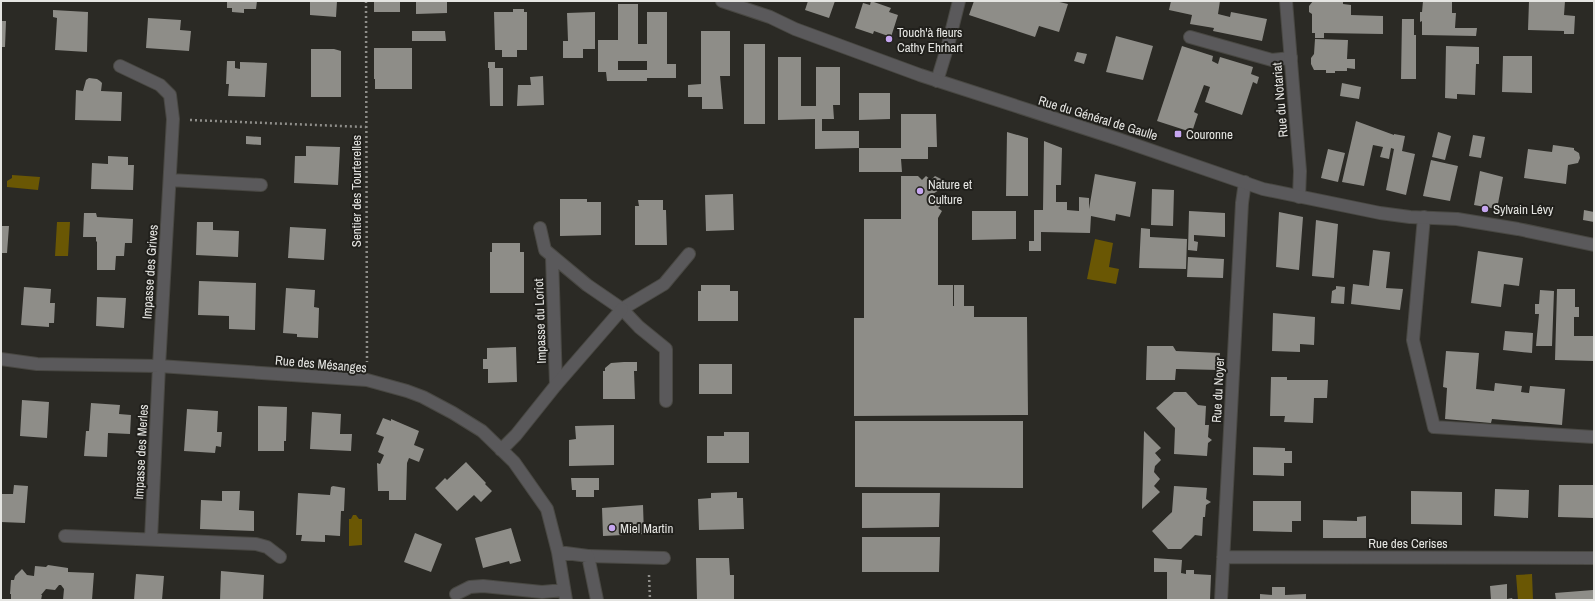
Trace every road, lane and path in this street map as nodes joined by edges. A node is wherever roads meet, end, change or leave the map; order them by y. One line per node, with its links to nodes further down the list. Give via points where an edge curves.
1 (366, 1): 10 (path, Sentier des Tourterelles)
2 (722, 1): 8 (street, Rue du Général de Gaulle)
3 (959, 1): 8 (street)
4 (1286, 1): 6 (street, Rue du Notariat)
5 (1190, 37): 6 (street, via 1272,60)
6 (1291, 58): 14 (street, Rue du Notariat, via 1300,171)
7 (120, 66): 9 (street, Impasse des Grives, via 160,84 170,95)
8 (936, 81): 12 (street, Rue du Général de Gaulle)
9 (173, 119): 10 (path); 11 (street, Impasse des Grives)
10 (366, 127): 23 (path, Sentier des Tourterelles)
11 (170, 180): 13 (street); 22 (street, Impasse des Grives)
12 (1245, 182): 14 (street, Rue du Général de Gaulle); 32 (street, Rue du Noyer)
13 (261, 185)
14 (1299, 197): 15 (street, Rue du Général de Gaulle, via 1380,213)
15 (1424, 217): 17 (street, Rue du Général de Gaulle, via 1512,228); 26 (street, via 1413,340 1434,427)
16 (540, 228): 19 (street, Impasse du Loriot, via 544,250)
17 (1594, 245)
18 (688, 254): 20 (street, via 664,284)
19 (552, 256): 20 (street, Impasse du Loriot); 24 (street, Impasse du Loriot)
20 (622, 309): 24 (street); 25 (street, Impasse du Loriot, via 638,327 666,349)
21 (1, 359): 22 (street, Rue des Mésanges, via 37,364)
22 (159, 366): 23 (street, Rue des Mésanges); 29 (street, Impasse des Merles)
23 (367, 380): 27 (street, Rue des Mésanges, via 407,391 438,404 482,431)
24 (556, 385): 27 (street)
25 (666, 401)
26 (1594, 437)
27 (501, 450): 30 (street, Rue des Mésanges, via 514,462 547,509)
28 (65, 536): 29 (street)
29 (151, 539): 33 (street, via 256,544 267,547)
30 (558, 552): 31 (street); 38 (street, Rue des Mésanges)
31 (588, 556): 34 (street); 39 (street)
32 (1222, 556): 36 (street, Rue des Cerises); 41 (street, Rue du Noyer)
33 (280, 557)
34 (648, 558): 35 (street); 40 (path)
35 (664, 558)
36 (1594, 558)
37 (456, 594): 38 (street, Rue des Mésanges, via 470,587 483,586)
38 (565, 595)
39 (597, 600)
40 (650, 600)
41 (1221, 600)

